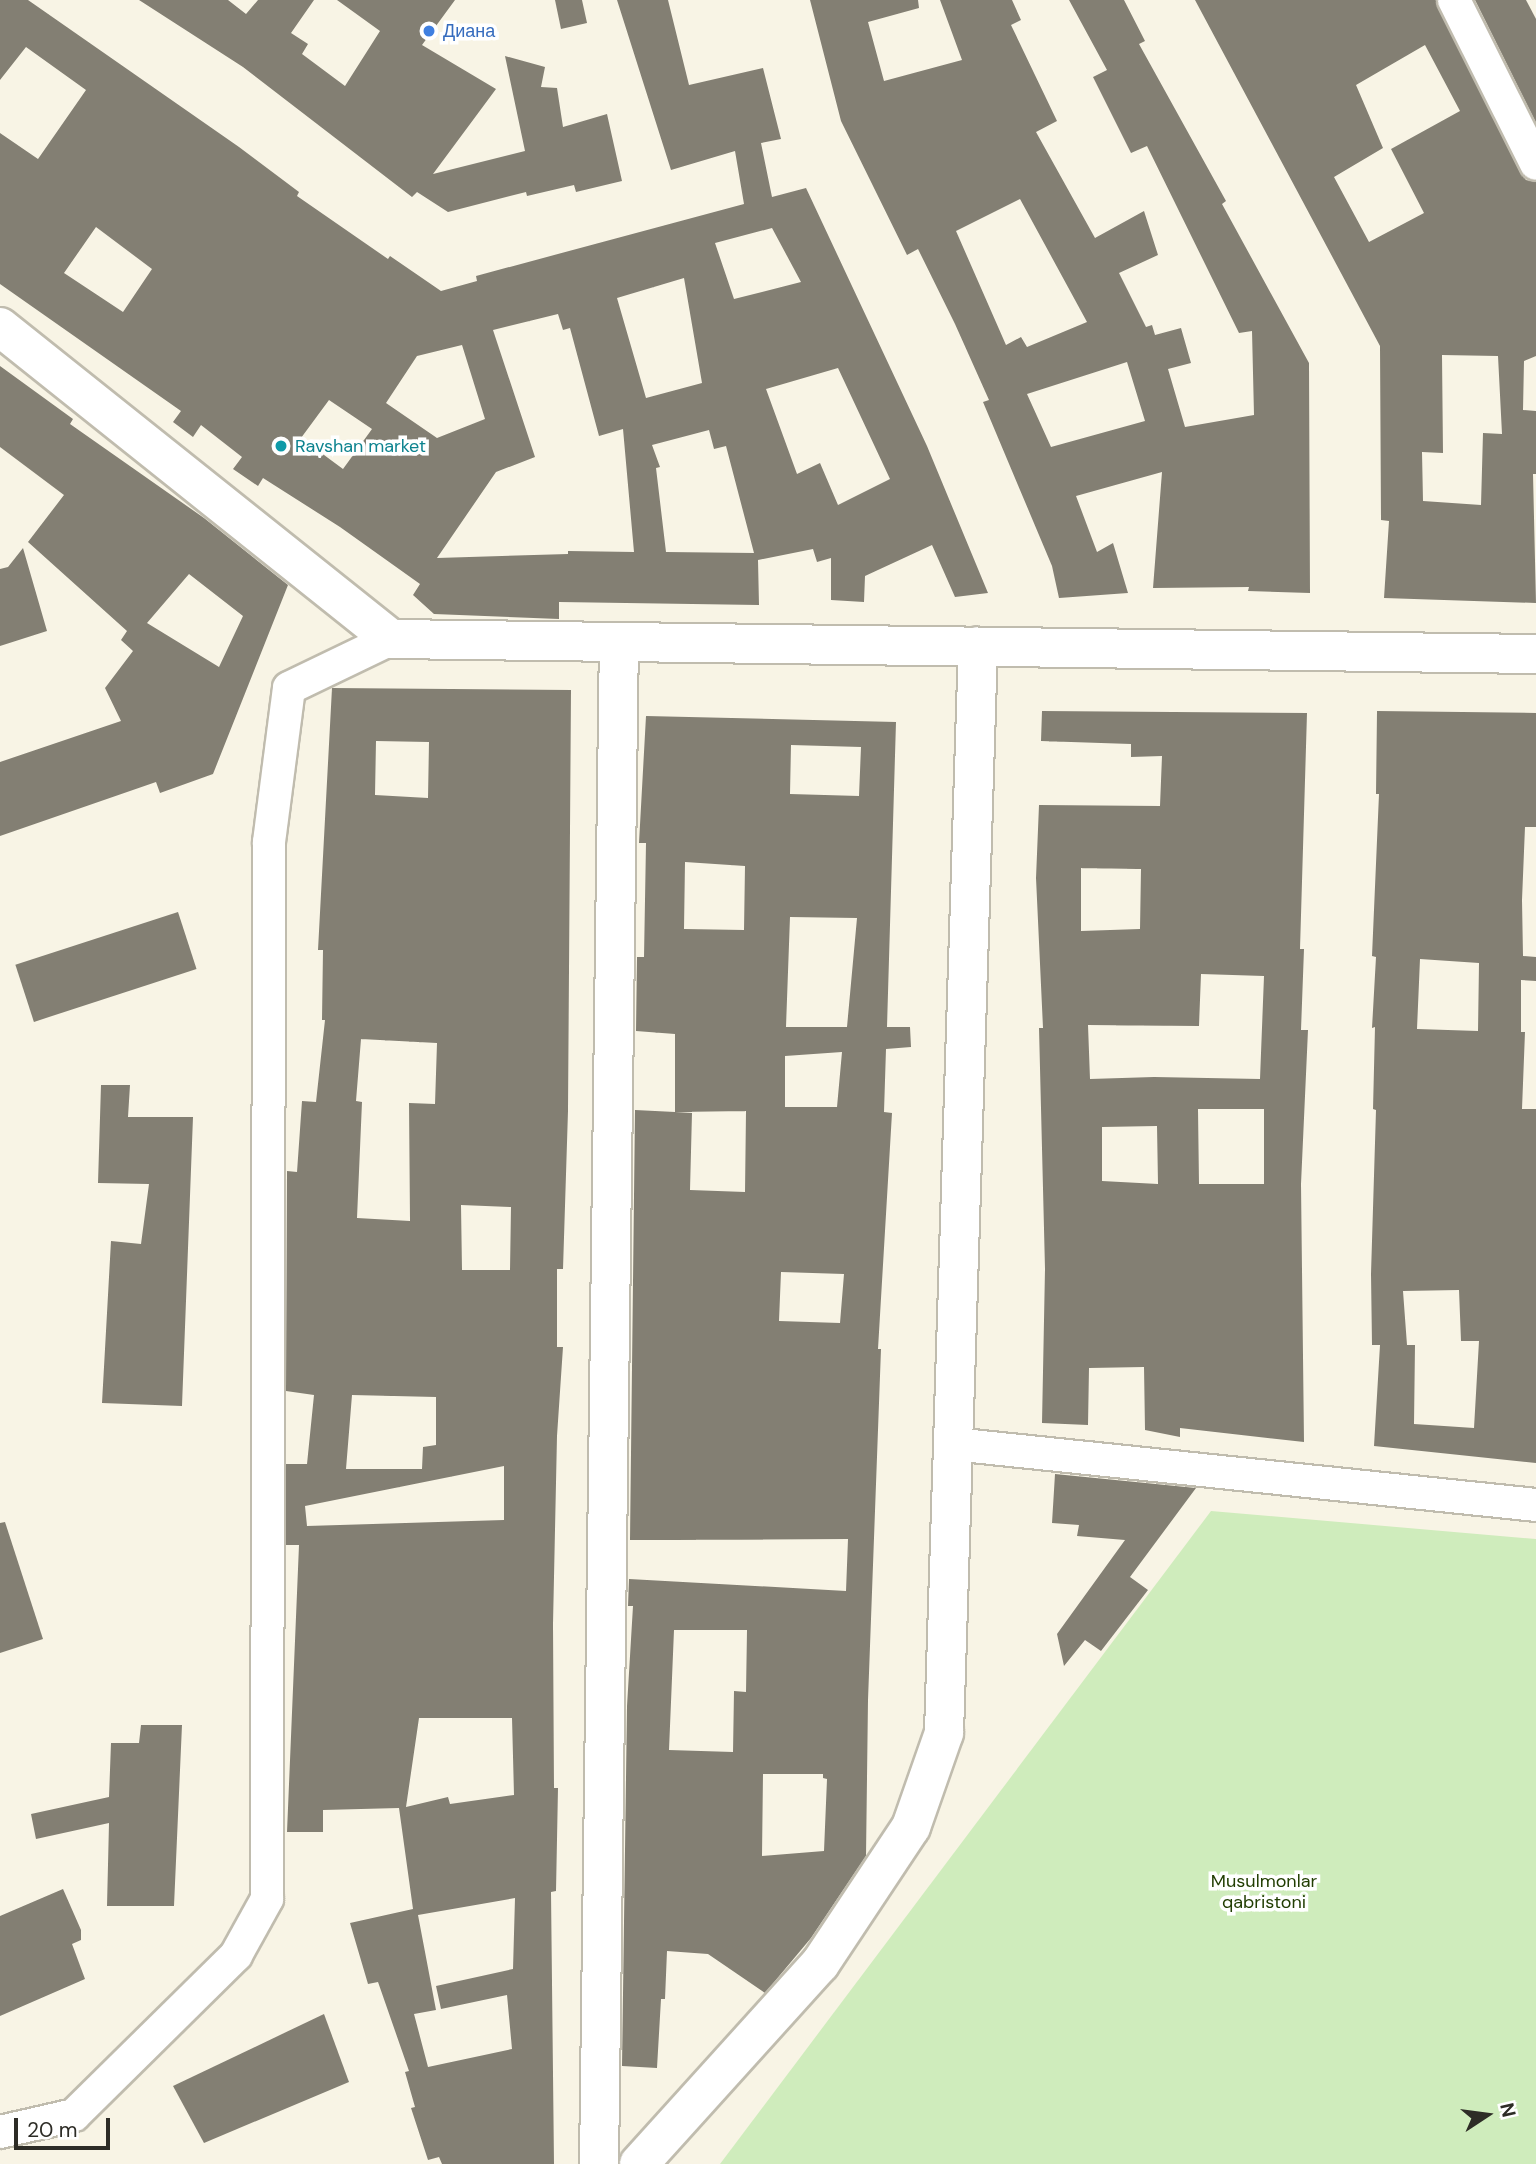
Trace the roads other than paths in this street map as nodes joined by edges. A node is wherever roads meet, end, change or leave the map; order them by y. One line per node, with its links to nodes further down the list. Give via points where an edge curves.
1 (1454, 0): 2 (street)
2 (1536, 164)
3 (0, 327): 4 (street)
4 (391, 639): 5 (street); 10 (street, via 289,688 269,842 267,1899 236,1955 74,2115)
5 (619, 642): 6 (street); 11 (street)
6 (978, 647): 7 (street); 8 (street)
7 (1536, 654)
8 (953, 1444): 9 (street); 12 (street, via 944,1733 911,1827 820,1964)
9 (1536, 1505)
10 (0, 2132)
11 (599, 2164)
12 (639, 2164)

